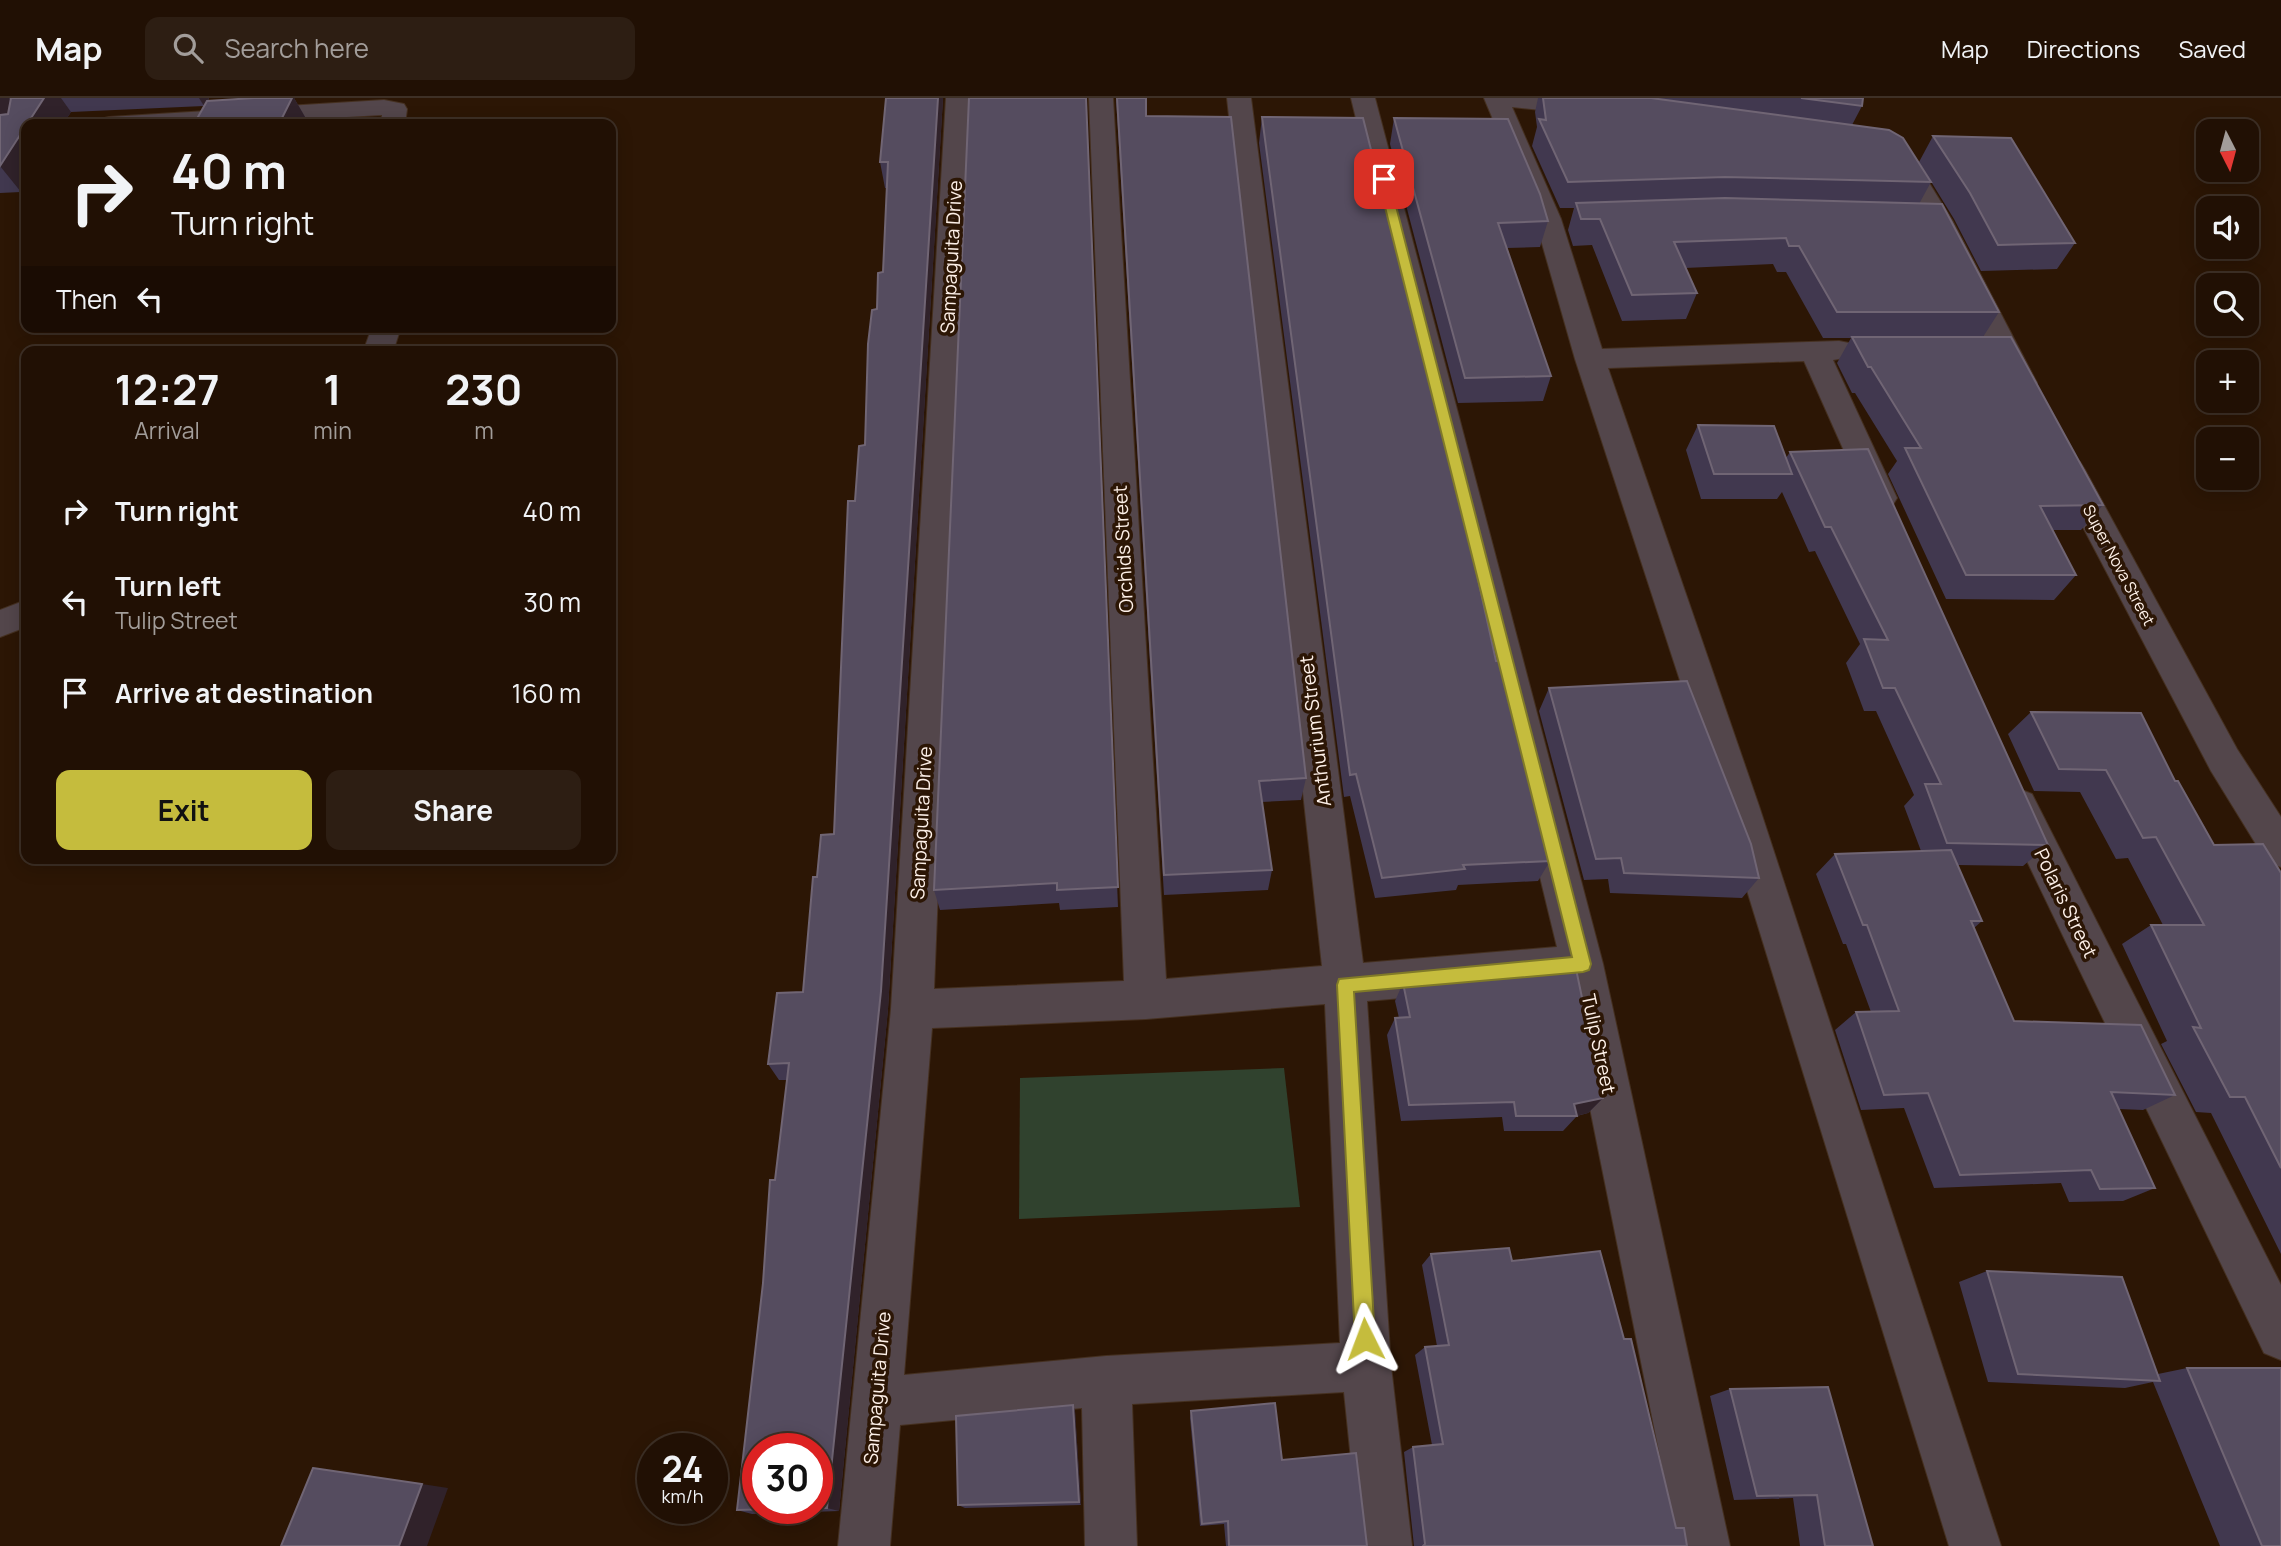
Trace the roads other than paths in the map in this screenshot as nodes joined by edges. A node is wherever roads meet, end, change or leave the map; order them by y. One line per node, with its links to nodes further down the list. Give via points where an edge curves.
1 (958, 98): 25 (street, Sampaguita Drive)
2 (1101, 98): 24 (street, Orchids Street)
3 (1239, 98): 23 (street, Anthurium Street)
4 (1363, 98): 22 (street, Tulip Street)
5 (1496, 98): 6 (street); 11 (street)
6 (1616, 111)
7 (240, 119): 8 (street, via 384,107 395,109)
8 (394, 119)
9 (1870, 145): 15 (street, via 1901,156 1925,219 1991,351)
10 (1576, 218): 11 (street)
11 (1548, 219): 14 (street)
12 (1814, 350): 13 (street); 14 (street); 17 (street)
13 (1868, 350)
14 (1590, 359): 34 (street, via 1740,806)
15 (2037, 411)
16 (2056, 447): 21 (street, Super Nova Street, via 2224,760)
17 (1893, 525)
18 (21, 615): 19 (street)
19 (0, 624)
20 (2006, 776): 26 (street, Polaris Street)
21 (2281, 850)
22 (1583, 964): 23 (street); 33 (street, Tulip Street)
23 (1345, 985): 24 (street); 27 (street, Anthurium Street)
24 (1146, 1000): 25 (street)
25 (912, 1009): 29 (street, Sampaguita Drive)
26 (2281, 1336)
27 (1366, 1366): 28 (street); 32 (street, Anthurium Street)
28 (1106, 1381): 29 (street); 31 (street)
29 (876, 1402): 30 (street, Sampaguita Drive)
30 (864, 1546)
31 (1111, 1546)
32 (1386, 1546)
33 (1704, 1546)
34 (1975, 1546)

